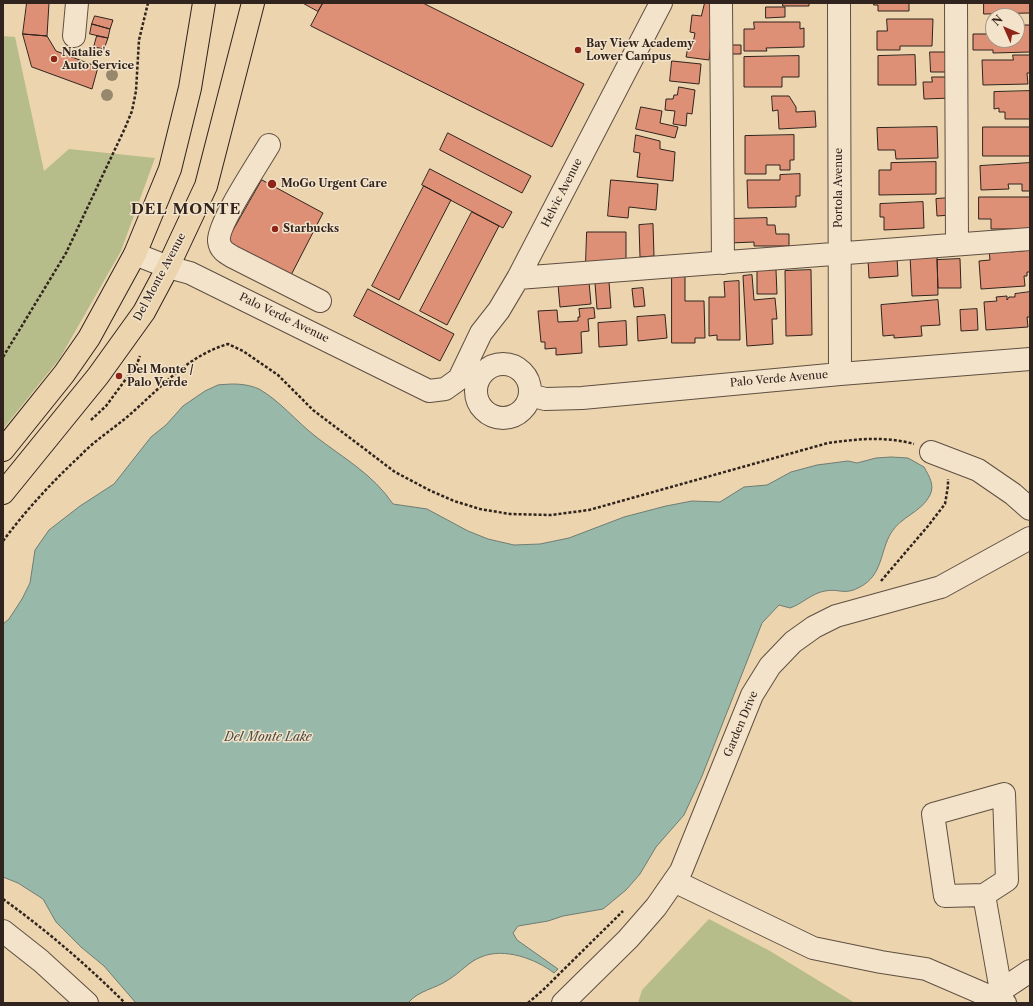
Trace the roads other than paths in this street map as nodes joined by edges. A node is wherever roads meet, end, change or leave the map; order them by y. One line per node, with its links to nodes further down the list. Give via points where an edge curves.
1 (77, 3): 8 (street)
2 (204, 3): 13 (main road, via 190,88 170,169)
3 (253, 3): 15 (main road, Del Monte Avenue, via 206,186)
4 (660, 3): 16 (street, Helvic Avenue)
5 (721, 3): 14 (street)
6 (839, 3): 12 (street, Portola Avenue)
7 (956, 3): 11 (street)
8 (74, 36)
9 (269, 145): 17 (street, via 225,220 219,234 219,242 222,250 233,257)
10 (1030, 238): 11 (street)
11 (957, 244): 12 (street)
12 (840, 253): 14 (street); 19 (street, Portola Avenue)
13 (135, 254): 15 (street, Palo Verde Avenue); 22 (main road, via 89,338 64,374)
14 (723, 263): 16 (street)
15 (168, 267): 20 (street, Palo Verde Avenue, via 190,273 429,391); 24 (main road, Del Monte Avenue, via 144,312 98,376)
16 (518, 278): 20 (street, Helvic Avenue, via 482,334)
17 (320, 301)
18 (1030, 360): 19 (street, Palo Verde Avenue)
19 (840, 374): 21 (street, Palo Verde Avenue, via 582,398 545,399)
20 (468, 382): 21 (street, via 488,368 504,364 521,370 530,386); 21 (street, via 482,407 496,416 514,415 521,410)
21 (530, 395)
22 (3, 450)
23 (931, 452): 25 (street, via 978,470)
24 (3, 493)
25 (1030, 509)
26 (1030, 538): 27 (street, Garden Drive, via 941,587 836,616 793,642 770,666 752,695 704,818 681,871)
27 (674, 881): 31 (street, via 813,948 926,969); 33 (street, Garden Drive, via 628,939)
28 (984, 894): 28 (street, via 1007,880 1004,794 933,814 945,896); 31 (street)
29 (3, 931): 32 (street)
30 (1030, 971): 31 (street)
31 (994, 998)
32 (87, 1003)
33 (564, 1003)

